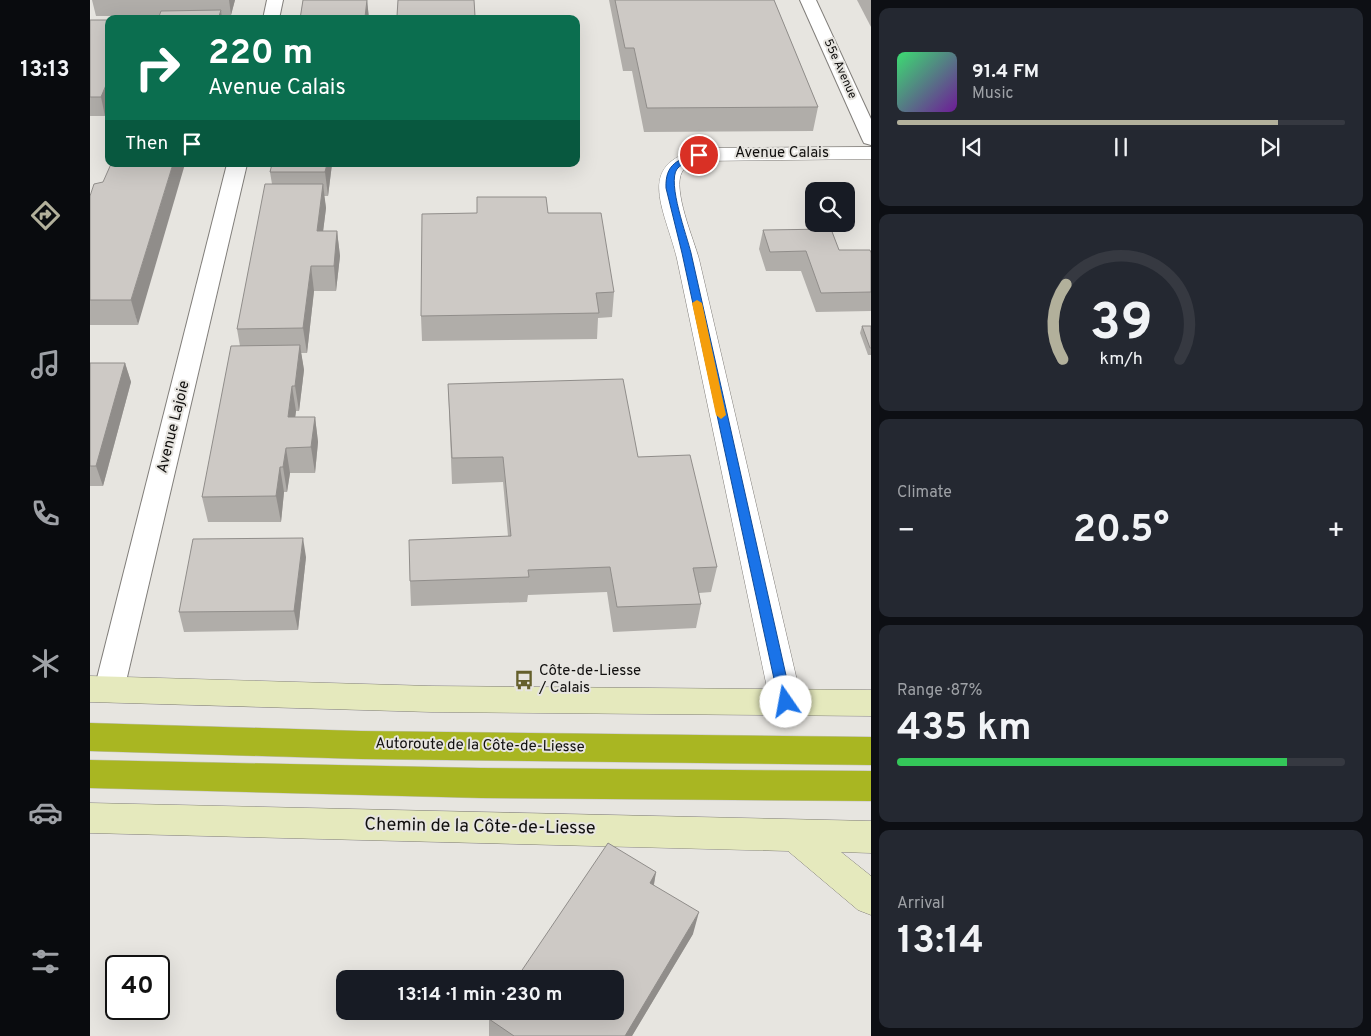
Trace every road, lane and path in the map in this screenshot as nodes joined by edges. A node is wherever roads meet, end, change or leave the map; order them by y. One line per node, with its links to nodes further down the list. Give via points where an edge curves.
1 (275, 0): 3 (street)
2 (808, 0): 4 (street, 55e Avenue)
3 (272, 15)
4 (871, 139)
5 (871, 153): 8 (street, Avenue Calais, via 708,154 678,163 670,177)
6 (235, 167): 7 (street, Avenue Lajoie, via 187,374)
7 (99, 690): 8 (main road, via 431,699)
8 (786, 702): 9 (main road)
9 (871, 703)
10 (90, 736): 11 (highway, Autoroute de la Côte-de-Liesse, via 351,745)
11 (871, 750)
12 (90, 774): 13 (highway, via 414,782)
13 (871, 786)
14 (90, 818): 15 (main road, Chemin de la Côte-de-Liesse)
15 (796, 836): 16 (main road, Chemin de la Côte-de-Liesse); 17 (main road)
16 (871, 836)
17 (871, 898)

